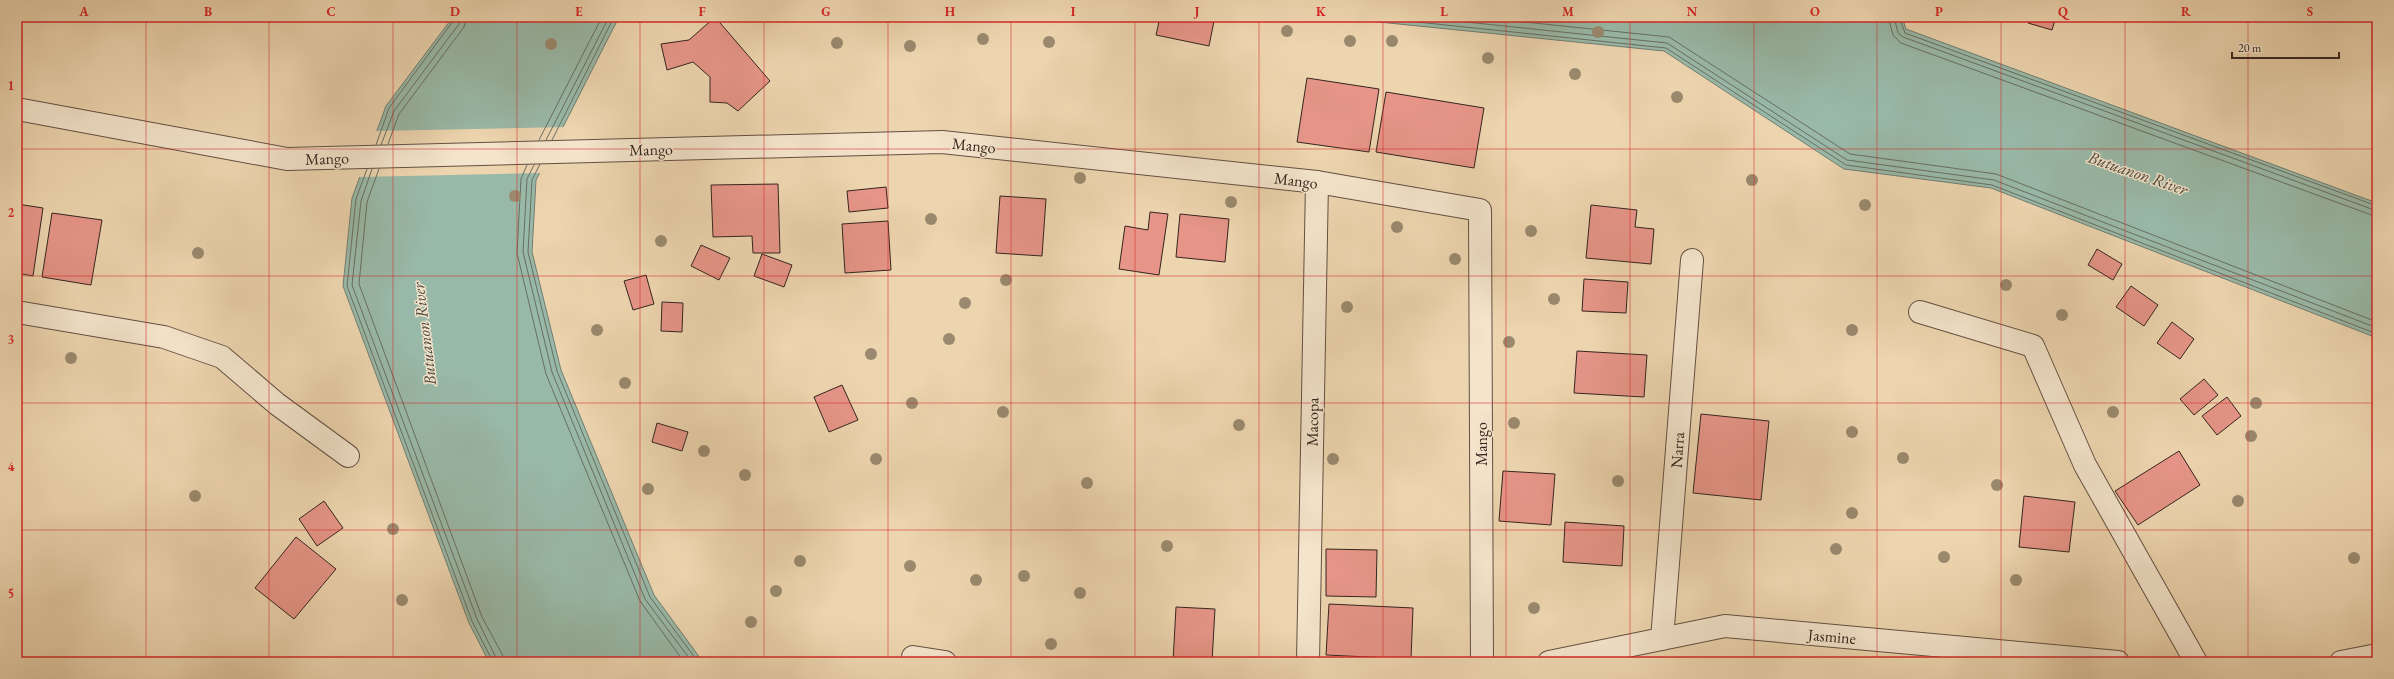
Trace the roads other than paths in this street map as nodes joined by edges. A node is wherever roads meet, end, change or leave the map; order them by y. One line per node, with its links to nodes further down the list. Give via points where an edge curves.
1 (17, 109): 2 (street, Mango, via 287,159 942,142)
2 (1317, 182): 11 (street, Macopa); 12 (street, Mango, via 1480,210)
3 (1692, 260): 7 (street, Narra)
4 (17, 312): 6 (street, via 164,337 222,357 277,404)
5 (1920, 312): 15 (street, via 2033,346 2084,465)
6 (348, 456)
7 (1662, 639): 13 (street, Jasmine); 14 (street, Jasmine, via 1725,626)
8 (2377, 655): 16 (street)
9 (912, 657): 10 (street)
10 (945, 662)
11 (1308, 662)
12 (1482, 662)
13 (1549, 662)
14 (2118, 662)
15 (2196, 662)
16 (2341, 662)

